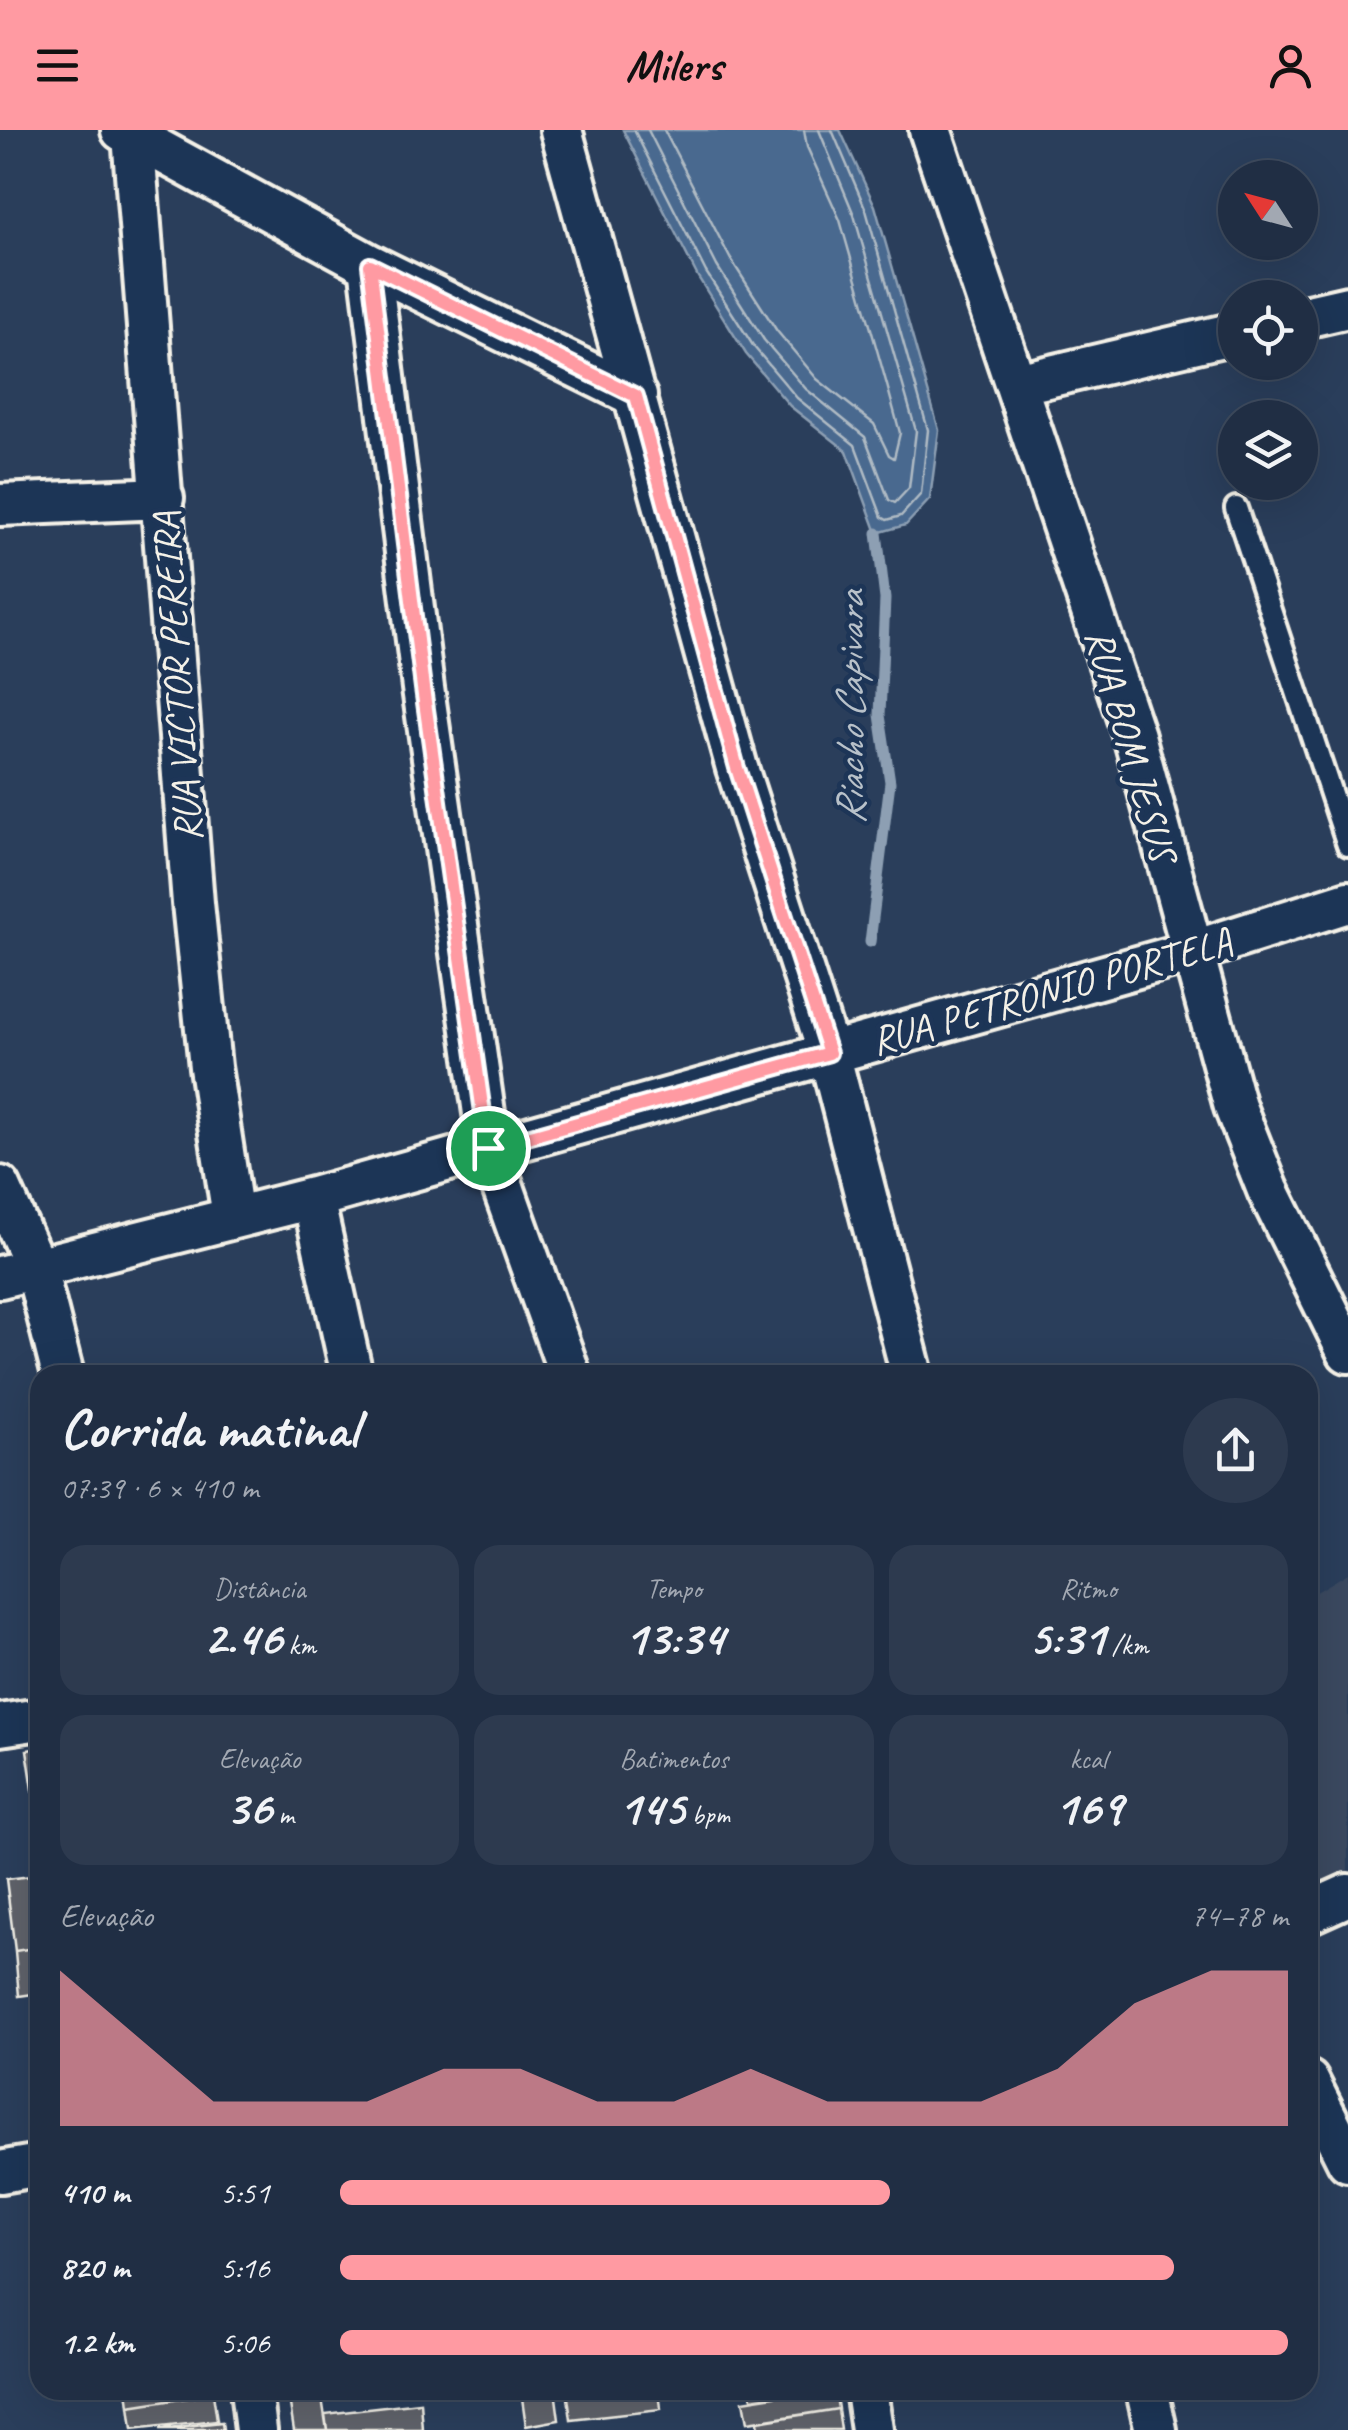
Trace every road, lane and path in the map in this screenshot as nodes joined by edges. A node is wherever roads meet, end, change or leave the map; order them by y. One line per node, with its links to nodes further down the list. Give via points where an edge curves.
1 (561, 130): 9 (street)
2 (930, 130): 8 (street, RUA BOM JESUS)
3 (128, 132): 4 (street); 10 (street, RUA VICTOR PEREIRA)
4 (370, 265): 9 (street); 17 (street)
5 (1348, 306): 6 (street)
6 (1318, 314)
7 (1218, 337): 8 (street)
8 (1017, 384): 15 (street, RUA BOM JESUS, via 1134,736)
9 (636, 396): 16 (street, via 737,768)
10 (163, 498): 11 (street); 20 (street, RUA VICTOR PEREIRA, via 197,940)
11 (0, 505)
12 (1236, 508): 13 (lane)
13 (1348, 845)
14 (1348, 902): 15 (street, RUA PETRONIO PORTELA)
15 (1191, 952): 16 (street, RUA PETRONIO PORTELA); 22 (street, RUA BOM JESUS, via 1242,1124)
16 (829, 1053): 17 (street, RUA PETRONIO PORTELA); 26 (street)
17 (488, 1148): 19 (street, RUA PETRONIO PORTELA); 25 (street)
18 (0, 1187): 21 (street)
19 (313, 1198): 20 (street, RUA PETRONIO PORTELA); 24 (street)
20 (233, 1217): 21 (street, RUA PETRONIO PORTELA)
21 (18, 1272): 23 (street)
22 (1348, 1352)
23 (59, 1365)
24 (350, 1365)
25 (566, 1365)
26 (909, 1365)
27 (30, 1721): 28 (street)
28 (0, 1725)
29 (1348, 1895): 30 (street)
30 (1318, 1908)
31 (1318, 2101): 32 (street)
32 (1348, 2161)
33 (30, 2167): 34 (street)
34 (0, 2172)
35 (252, 2400): 38 (street)
36 (868, 2400): 39 (street)
37 (1149, 2400): 40 (street)
38 (256, 2430)
39 (872, 2430)
40 (1156, 2430)

